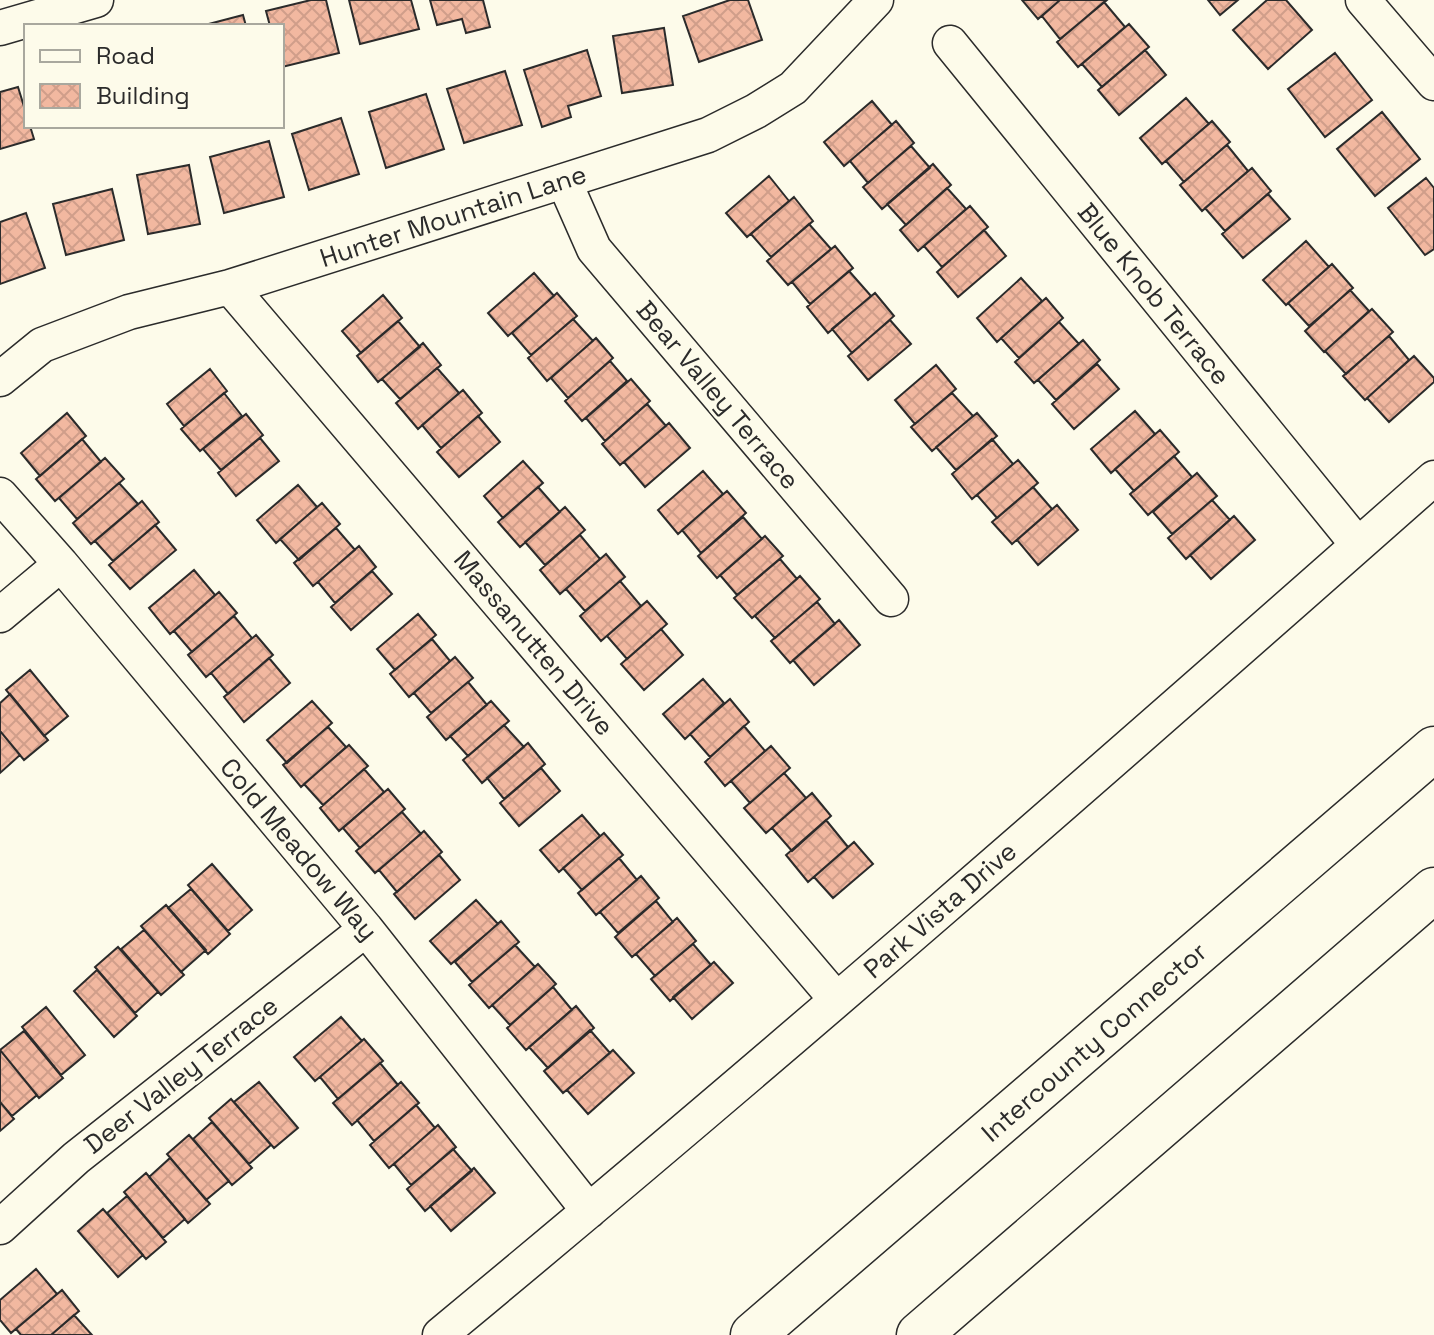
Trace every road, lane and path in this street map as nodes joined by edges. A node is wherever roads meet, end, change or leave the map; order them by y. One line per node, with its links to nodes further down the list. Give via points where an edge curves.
1 (96, 0): 4 (street)
2 (876, 0): 7 (street, Hunter Mountain Lane, via 793,88 756,111 708,135)
3 (1363, 0): 6 (street)
4 (0, 28)
5 (950, 43): 12 (street, Blue Knob Terrace)
6 (1434, 83)
7 (564, 181): 8 (street, Hunter Mountain Lane); 14 (street, Bear Valley Terrace, via 594,249)
8 (230, 287): 9 (street, Hunter Mountain Lane, via 129,312 42,345); 19 (street, Massanutten Drive)
9 (0, 379)
10 (1434, 478): 12 (street, Park Vista Drive)
11 (0, 495): 13 (street, Cold Meadow Way)
12 (1358, 545): 19 (street, Park Vista Drive)
13 (61, 564): 15 (street); 18 (street, Cold Meadow Way)
14 (891, 599)
15 (0, 615)
16 (1434, 749): 23 (highway, Intercounty Connector)
17 (1434, 890): 24 (highway)
18 (366, 929): 20 (street, Cold Meadow Way); 21 (street, Deer Valley Terrace, via 76,1158)
19 (836, 999): 20 (street, Park Vista Drive)
20 (589, 1211): 22 (street, Park Vista Drive)
21 (0, 1227)
22 (440, 1335)
23 (753, 1335)
24 (919, 1335)

